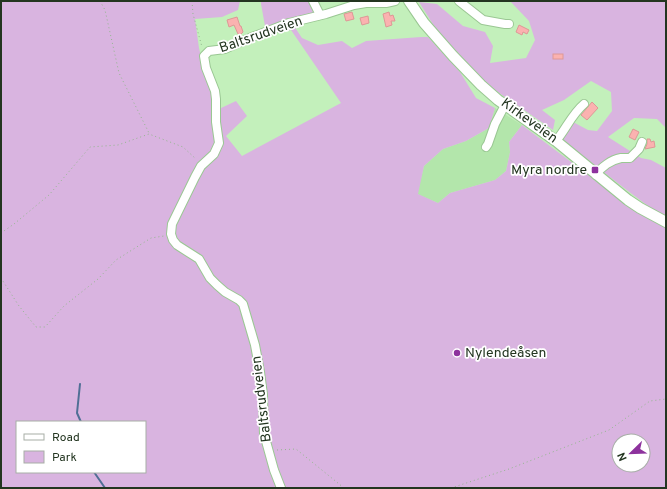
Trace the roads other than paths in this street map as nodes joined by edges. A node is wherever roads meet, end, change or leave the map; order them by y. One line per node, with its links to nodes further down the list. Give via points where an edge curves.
1 (313, 1): 5 (lane)
2 (395, 1): 5 (lane, Baltsrudveien, via 354,5)
3 (410, 1): 8 (main road, Kirkeveien, via 424,23 454,56 481,85)
4 (459, 1): 6 (lane, via 484,20)
5 (320, 15): 14 (lane, Baltsrudveien, via 252,37 225,49 209,52 204,56 215,91 219,142 214,154 194,177 172,224 171,234 177,245 199,260 217,285 243,304 258,356 264,434)
6 (509, 24)
7 (584, 104): 9 (lane)
8 (505, 105): 9 (main road, Kirkeveien); 11 (lane)
9 (556, 141): 12 (main road, Kirkeveien)
10 (642, 142): 12 (lane, via 630,158 620,158 609,163)
11 (486, 147)
12 (596, 175): 13 (main road, Kirkeveien, via 628,200)
13 (666, 222)
14 (281, 488)

